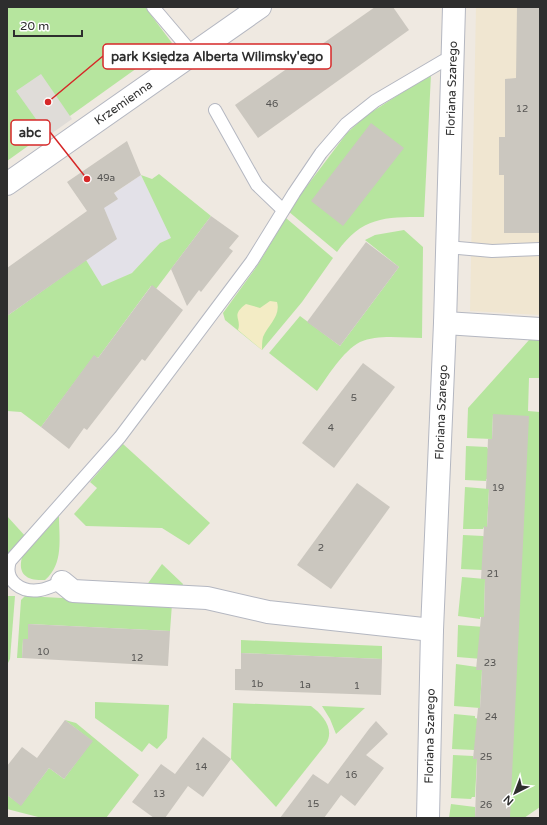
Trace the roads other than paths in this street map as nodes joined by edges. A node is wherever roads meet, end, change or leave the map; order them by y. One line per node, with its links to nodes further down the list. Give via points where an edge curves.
1 (154, 7): 4 (lane)
2 (260, 7): 4 (street, Krzemienna)
3 (454, 7): 5 (street, Floriana Szarego)
4 (193, 54): 7 (street, Krzemienna)
5 (453, 60): 8 (lane, via 443,61 375,100 346,124 321,153); 9 (street, Floriana Szarego)
6 (215, 110): 8 (lane, via 257,185)
7 (7, 184)
8 (283, 210): 13 (lane, via 252,261 120,437 10,562 7,569 14,584 25,589 40,590)
9 (448, 247): 10 (lane, via 492,252); 11 (street, Floriana Szarego)
10 (540, 249)
11 (445, 323): 12 (street); 14 (street, Floriana Szarego)
12 (540, 329)
13 (62, 582): 14 (street, via 72,591 207,598 268,612)
14 (432, 630): 15 (street, Floriana Szarego)
15 (428, 818)

